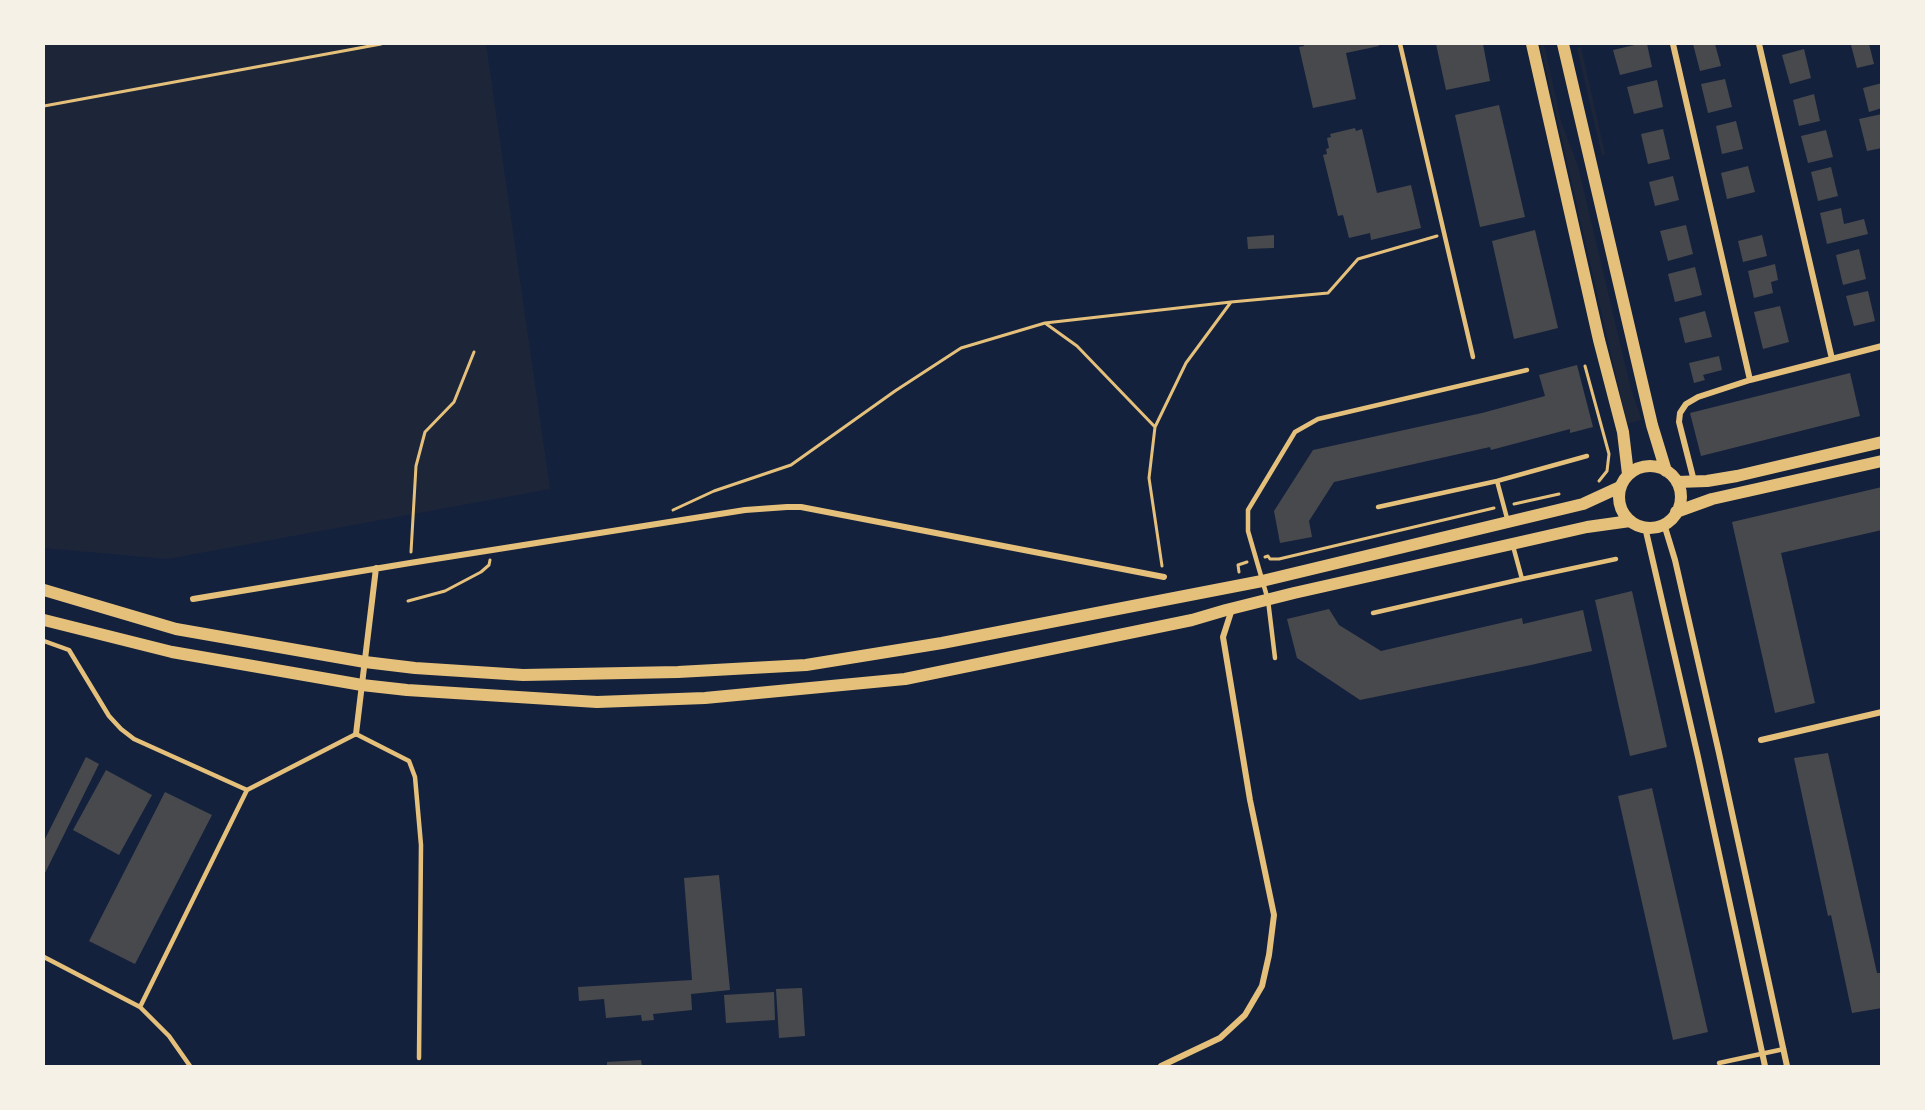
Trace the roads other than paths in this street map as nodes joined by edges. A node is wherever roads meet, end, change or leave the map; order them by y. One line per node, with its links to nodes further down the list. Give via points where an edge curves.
1 (1400, 44): 7 (lane)
2 (1532, 44): 15 (main road, via 1623,432)
3 (1567, 44): 14 (main road, via 1652,425)
4 (1673, 44): 10 (street)
5 (1759, 44): 8 (street)
6 (1881, 346): 8 (street)
7 (1473, 357)
8 (1832, 359): 10 (street)
9 (1527, 370): 31 (lane, via 1318,419 1295,432 1248,510 1248,531)
10 (1750, 380): 18 (street, via 1698,397 1680,413)
11 (1881, 442): 18 (main road, via 1737,476)
12 (1587, 456): 16 (lane)
13 (1881, 461): 21 (main road, via 1712,499)
14 (1666, 471): 15 (main road, via 1642,466); 17 (main road)
15 (1628, 474): 19 (main road)
16 (1497, 481): 20 (lane); 23 (lane)
17 (1677, 482): 18 (main road); 21 (main road, via 1680,497)
18 (1694, 482)
19 (1620, 487): 22 (main road, via 1620,506); 23 (main road, via 1582,504)
20 (1378, 507)
21 (1676, 512): 24 (main road)
22 (1630, 521): 25 (main road); 26 (main road)
23 (1508, 522): 31 (main road)
24 (1664, 524): 25 (main road); 48 (street, via 1717,742)
25 (1645, 527): 49 (street)
26 (1512, 544): 30 (lane); 34 (main road)
27 (1616, 559): 30 (lane)
28 (376, 568): 29 (street, via 745,510 801,507); 33 (street); 40 (street)
29 (1164, 577)
30 (1522, 579): 36 (lane)
31 (1262, 581): 34 (lane); 40 (main road, via 953,641 806,665 523,675)
32 (44, 590): 40 (main road, via 176,629)
33 (194, 599)
34 (1268, 600): 35 (main road); 39 (lane)
35 (1232, 608): 41 (main road, via 1192,620 905,679 705,698 597,702); 53 (street, via 1224,638 1250,800 1274,915 1269,955 1262,986 1245,1015 1220,1038)
36 (1373, 614)
37 (44, 620): 41 (main road, via 172,652)
38 (44, 641): 45 (lane, via 69,651 103,707 127,734)
39 (1275, 658)
40 (364, 662): 41 (street)
41 (362, 685): 43 (street)
42 (1881, 712): 44 (street)
43 (356, 734): 45 (lane); 50 (lane, via 409,761 415,777 421,844)
44 (1761, 740)
45 (247, 790): 47 (lane)
46 (44, 957): 47 (lane)
47 (140, 1007): 52 (lane, via 169,1036)
48 (1784, 1049): 49 (lane); 55 (street)
49 (1762, 1053): 51 (lane); 54 (street)
50 (419, 1058)
51 (1719, 1063)
52 (190, 1066)
53 (1161, 1066)
54 (1765, 1066)
55 (1787, 1066)

